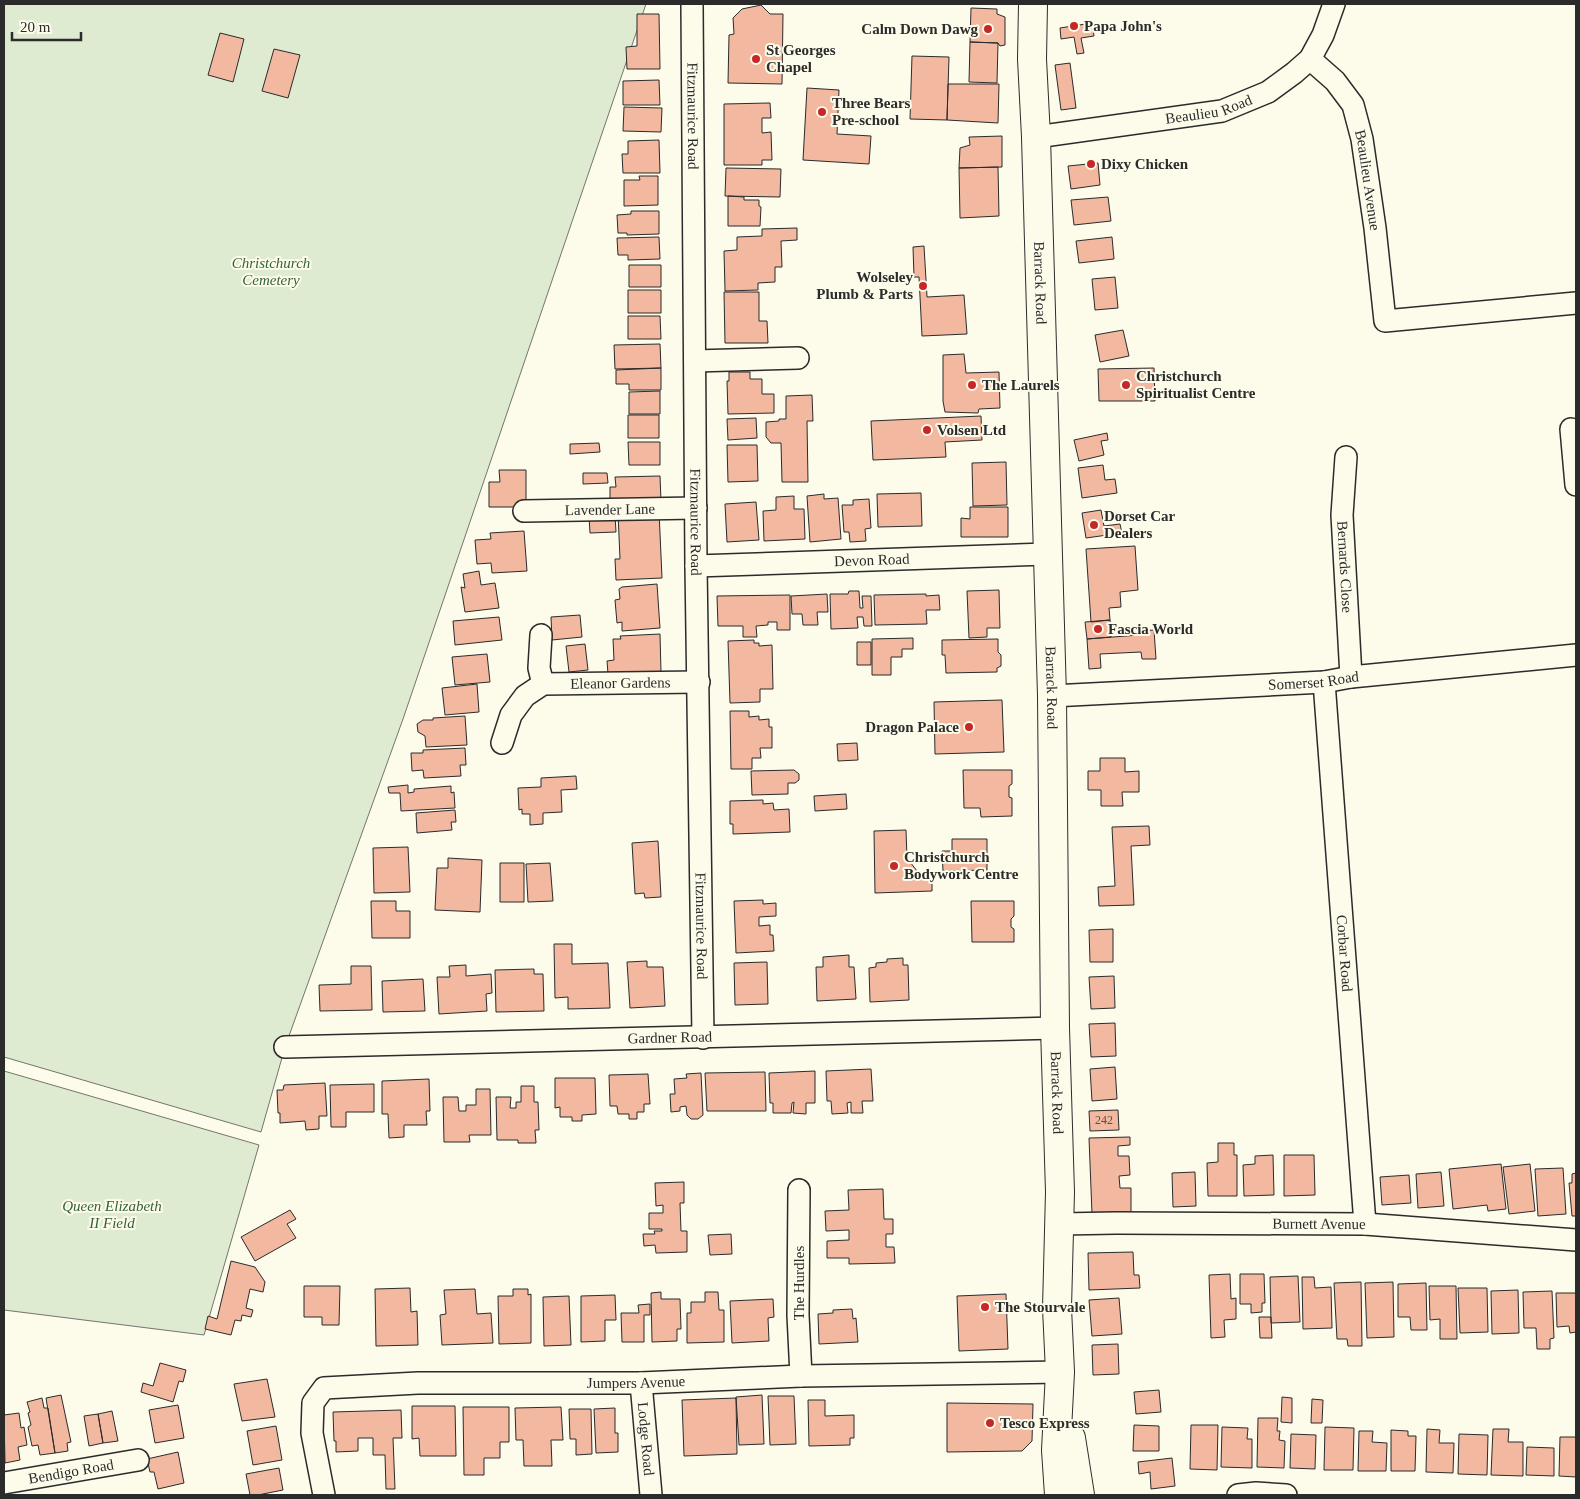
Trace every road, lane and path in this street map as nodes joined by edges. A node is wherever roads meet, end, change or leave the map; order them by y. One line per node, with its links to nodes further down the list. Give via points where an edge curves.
1 (692, 4): 8 (street, Fitzmaurice Road)
2 (1033, 4): 5 (main road, Barrack Road)
3 (1334, 4): 4 (street, Beaulieu Road)
4 (1310, 59): 5 (street, Beaulieu Road, via 1268,92 1222,111); 6 (street, Beaulieu Avenue, via 1335,81 1353,105 1362,139 1375,228 1384,321)
5 (1036, 137): 14 (main road, Barrack Road)
6 (1576, 303)
7 (798, 358): 8 (street)
8 (695, 361): 12 (street, Fitzmaurice Road)
9 (1571, 429): 11 (street)
10 (1346, 457): 18 (street, Bernards Close, via 1342,515)
11 (1576, 485)
12 (696, 508): 13 (street, Lavender Lane); 15 (street, Fitzmaurice Road)
13 (524, 511)
14 (1047, 554): 15 (street, Devon Road); 22 (main road, Barrack Road)
15 (696, 566): 19 (street, Fitzmaurice Road)
16 (541, 636): 21 (street, via 539,668)
17 (1576, 655): 18 (street, Somerset Road)
18 (1351, 677): 20 (street, Somerset Road)
19 (699, 682): 21 (street, Eleanor Gardens); 25 (street, Fitzmaurice Road)
20 (1324, 682): 22 (street, Somerset Road); 29 (street, Corbar Road)
21 (543, 684): 23 (street, via 525,696 511,715)
22 (1052, 696): 24 (main road, Barrack Road)
23 (502, 742)
24 (1055, 1028): 25 (street, Gardner Road); 28 (main road, Barrack Road)
25 (703, 1038): 26 (street, Gardner Road)
26 (286, 1047)
27 (799, 1190): 32 (street, The Hurdles)
28 (1060, 1224): 29 (street, Burnett Avenue); 31 (main road, Barrack Road, via 1057,1308)
29 (1365, 1224): 30 (street, Burnett Avenue)
30 (1576, 1240)
31 (1060, 1372): 32 (street, Jumpers Avenue); 38 (main road, Barrack Road, via 1056,1450); 39 (main road, Barrack Road)
32 (801, 1376): 33 (street, Jumpers Avenue)
33 (641, 1383): 36 (street, Jumpers Avenue, via 418,1383 324,1388 314,1403 312,1433); 37 (street, Lodge Road)
34 (138, 1460): 35 (street, Bendigo Road)
35 (4, 1484)
36 (324, 1495)
37 (651, 1495)
38 (1059, 1495)
39 (1080, 1495)
40 (1238, 1495): 41 (street)
41 (1286, 1495)

